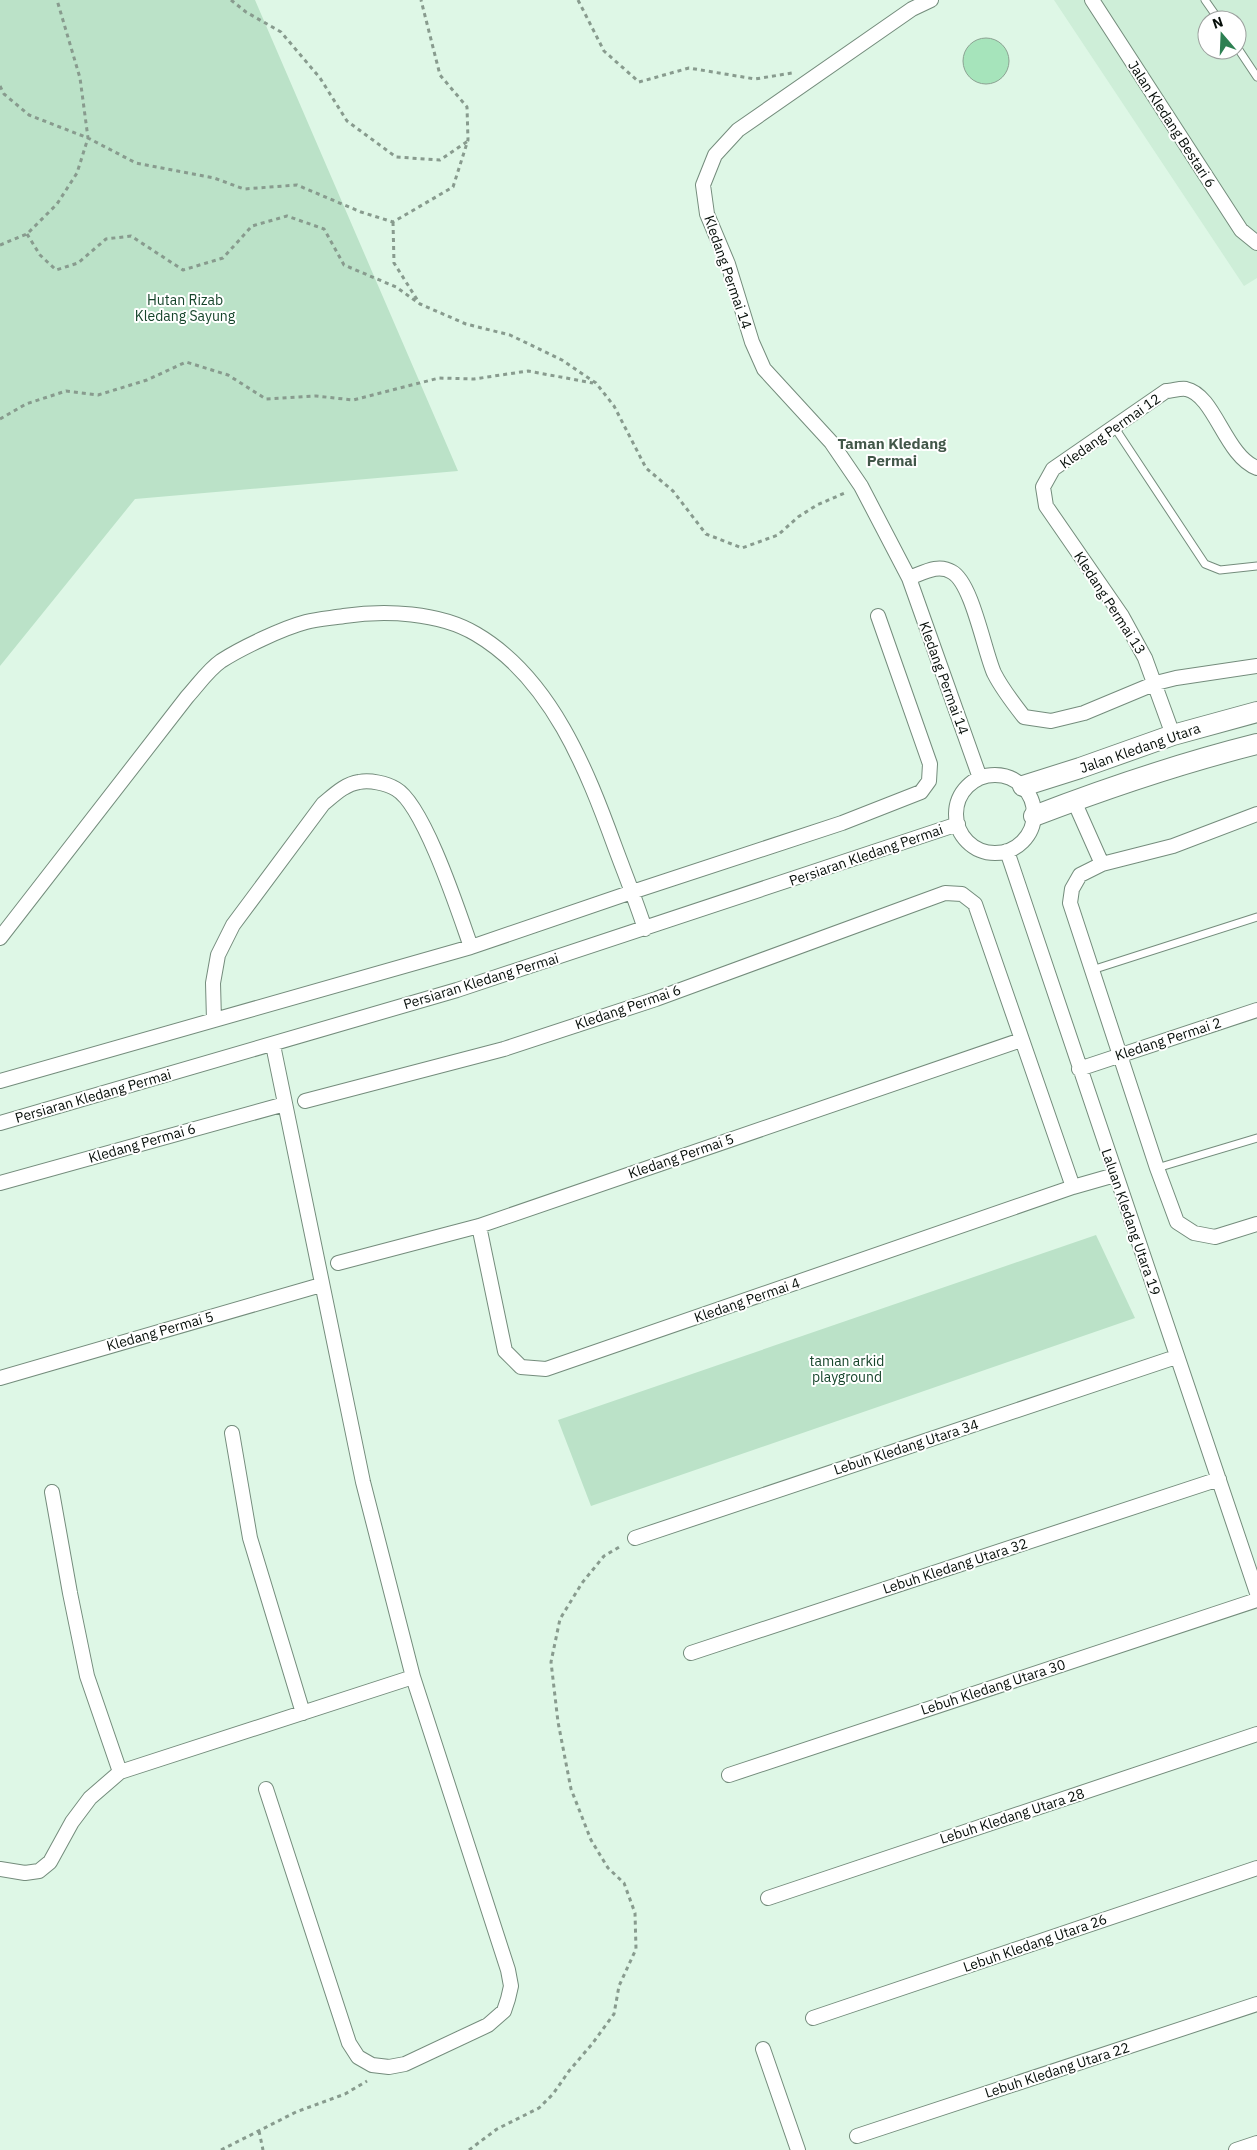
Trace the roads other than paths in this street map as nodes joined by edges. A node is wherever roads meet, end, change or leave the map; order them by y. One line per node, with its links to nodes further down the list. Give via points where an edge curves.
1 (931, 0): 10 (street, Kledang Permai 14, via 912,9 738,130 715,155 703,185 707,214 728,264 764,370 831,442 861,486)
2 (1092, 0): 5 (street, Jalan Kledang Bestari 6, via 1241,230)
3 (1246, 60): 4 (lane)
4 (1257, 77)
5 (1257, 243)
6 (1115, 428): 7 (street, Kledang Permai 12, via 1166,392 1185,388 1202,397 1228,440 1249,464); 8 (street, Kledang Permai 12, via 1053,470 1043,487); 9 (lane, via 1205,564 1220,570)
7 (1257, 468)
8 (1046, 506): 13 (street, Kledang Permai 13, via 1122,616)
9 (1257, 566)
10 (909, 578): 13 (street, via 937,568 953,572 965,586 994,673 1024,717 1051,720 1084,713); 17 (street, Kledang Permai 14)
11 (878, 616): 25 (street, via 930,764 929,781 921,792 842,823)
12 (1257, 666): 13 (street)
13 (1156, 684): 15 (street, Kledang Permai 13)
14 (1257, 712): 15 (main road, Jalan Kledang Utara)
15 (1173, 735): 18 (main road, Jalan Kledang Utara)
16 (1257, 744): 19 (main road, Jalan Kledang Utara, via 1202,757)
17 (980, 778): 18 (street, via 1002,776); 22 (street, via 963,792 956,813)
18 (1023, 786): 21 (street, via 1030,795)
19 (1074, 801): 21 (main road, Jalan Kledang Utara); 24 (street)
20 (1257, 814): 24 (street, via 1173,846)
21 (1034, 816): 23 (street, via 1026,838)
22 (958, 824): 23 (street, via 962,834 976,848); 27 (street, Persiaran Kledang Permai)
23 (1007, 851): 36 (street, Laluan Kledang Utara 19)
24 (1102, 864): 30 (street, via 1080,875 1072,889 1070,903)
25 (632, 892): 27 (street); 28 (street, via 598,799 574,745 516,663 476,633 418,614 359,614 306,622 251,644 220,662 187,696); 29 (street)
26 (1257, 917): 30 (lane)
27 (645, 929): 34 (street, Persiaran Kledang Permai)
28 (0, 938)
29 (471, 947): 32 (street); 32 (street, via 415,809 397,789 376,782 358,782 342,789 323,804 233,925 218,955 213,983)
30 (1092, 970): 35 (street)
31 (1257, 1010): 35 (street, Kledang Permai 2)
32 (214, 1020): 37 (street)
33 (1021, 1040): 38 (street, Kledang Permai 6, via 975,904 962,894 945,893 656,999 504,1049); 45 (street); 47 (street, Kledang Permai 5)
34 (273, 1045): 39 (street); 40 (street, Persiaran Kledang Permai)
35 (1121, 1054): 36 (street, Kledang Permai 2); 42 (street)
36 (1079, 1069): 43 (street, Laluan Kledang Utara 19)
37 (0, 1080)
38 (304, 1101)
39 (285, 1104): 44 (street, Kledang Permai 6); 49 (street)
40 (0, 1123)
41 (1257, 1138): 42 (lane)
42 (1157, 1168): 46 (street, via 1177,1222 1194,1233 1215,1237)
43 (1115, 1175): 45 (street, Kledang Permai 4); 50 (street, Laluan Kledang Utara 19)
44 (0, 1183)
45 (1073, 1187): 47 (street, Kledang Permai 4, via 546,1369 521,1367 505,1351)
46 (1257, 1224)
47 (479, 1226): 48 (street, Kledang Permai 5)
48 (338, 1263)
49 (321, 1285): 51 (street, Kledang Permai 5); 59 (street, via 363,1482)
50 (1176, 1357): 53 (street, Laluan Kledang Utara 19); 55 (street, Lebuh Kledang Utara 34)
51 (0, 1378)
52 (232, 1433): 60 (street, via 250,1538)
53 (1218, 1479): 56 (street, Laluan Kledang Utara 19); 58 (street, Lebuh Kledang Utara 32)
54 (52, 1492): 62 (street, via 87,1676)
55 (635, 1538)
56 (1257, 1593)
57 (1257, 1600): 63 (street, Lebuh Kledang Utara 30)
58 (691, 1653)
59 (413, 1677): 60 (street); 64 (street, via 511,1986 504,2010 488,2025 405,2064 389,2067 372,2065 358,2057 349,2043)
60 (303, 1713): 62 (street)
61 (1257, 1734): 67 (street, Lebuh Kledang Utara 28)
62 (120, 1772): 66 (street, via 90,1798 72,1822 50,1862 39,1871 25,1873)
63 (729, 1775)
64 (266, 1789)
65 (1257, 1868): 69 (street, Lebuh Kledang Utara 26)
66 (0, 1869)
67 (768, 1898)
68 (1257, 2004): 71 (street, Lebuh Kledang Utara 22)
69 (813, 2018)
70 (763, 2049): 73 (street)
71 (857, 2136)
72 (1257, 2143): 74 (street)
73 (798, 2150)
74 (1236, 2150)

